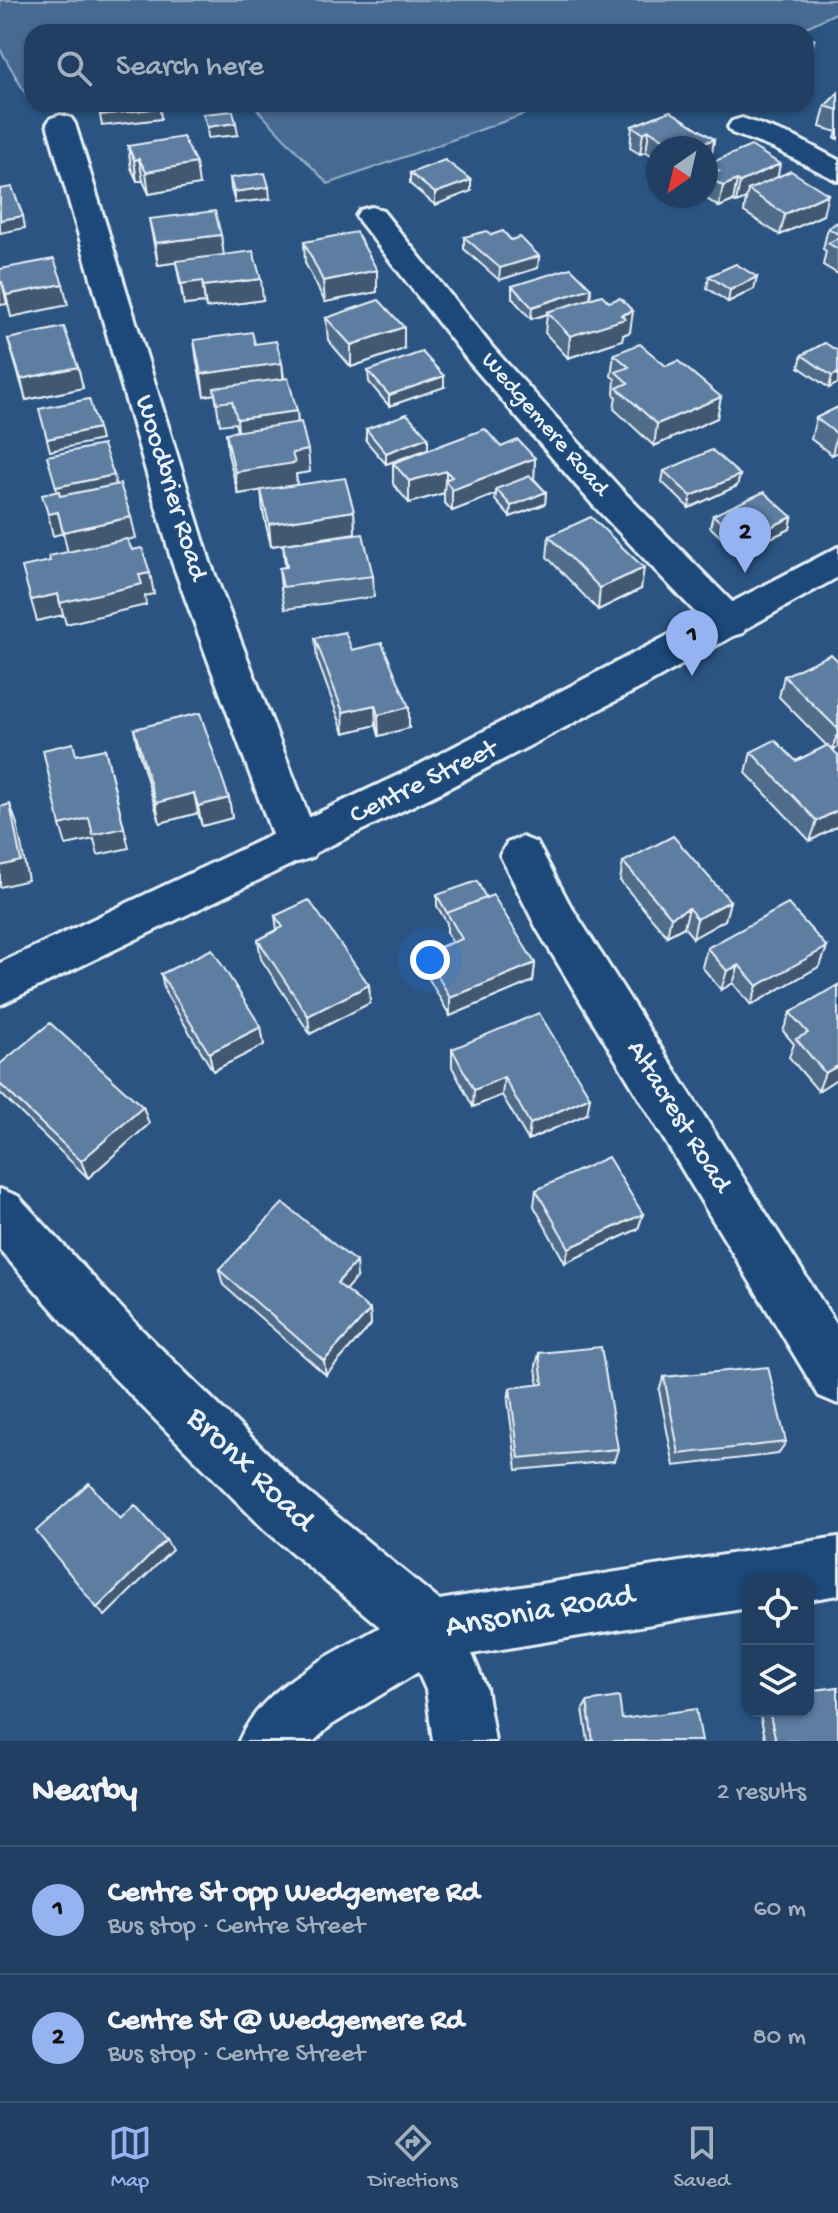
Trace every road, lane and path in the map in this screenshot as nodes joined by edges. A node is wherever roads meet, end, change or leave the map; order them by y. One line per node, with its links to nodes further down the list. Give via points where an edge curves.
1 (61, 124): 7 (street, Woodbrier Road, via 191,562)
2 (742, 127): 3 (street)
3 (838, 172)
4 (371, 216): 6 (street, Wedgemere Road, via 512,390)
5 (838, 560): 6 (street, Centre Street)
6 (729, 623): 7 (street, Centre Street, via 541,725)
7 (298, 845): 9 (street, Centre Street)
8 (522, 855): 11 (street, Altacrest Road, via 553,916)
9 (0, 985)
10 (0, 1213): 15 (street, Bronx Road, via 120,1346 284,1509)
11 (838, 1377)
12 (838, 1566): 13 (street, Ansonia Road)
13 (790, 1573)
14 (742, 1580): 15 (street, Ansonia Road)
15 (430, 1631): 16 (street, Ansonia Road, via 308,1704); 17 (street, Bronx Road, via 456,1688)
16 (270, 1741)
17 (464, 1741)

